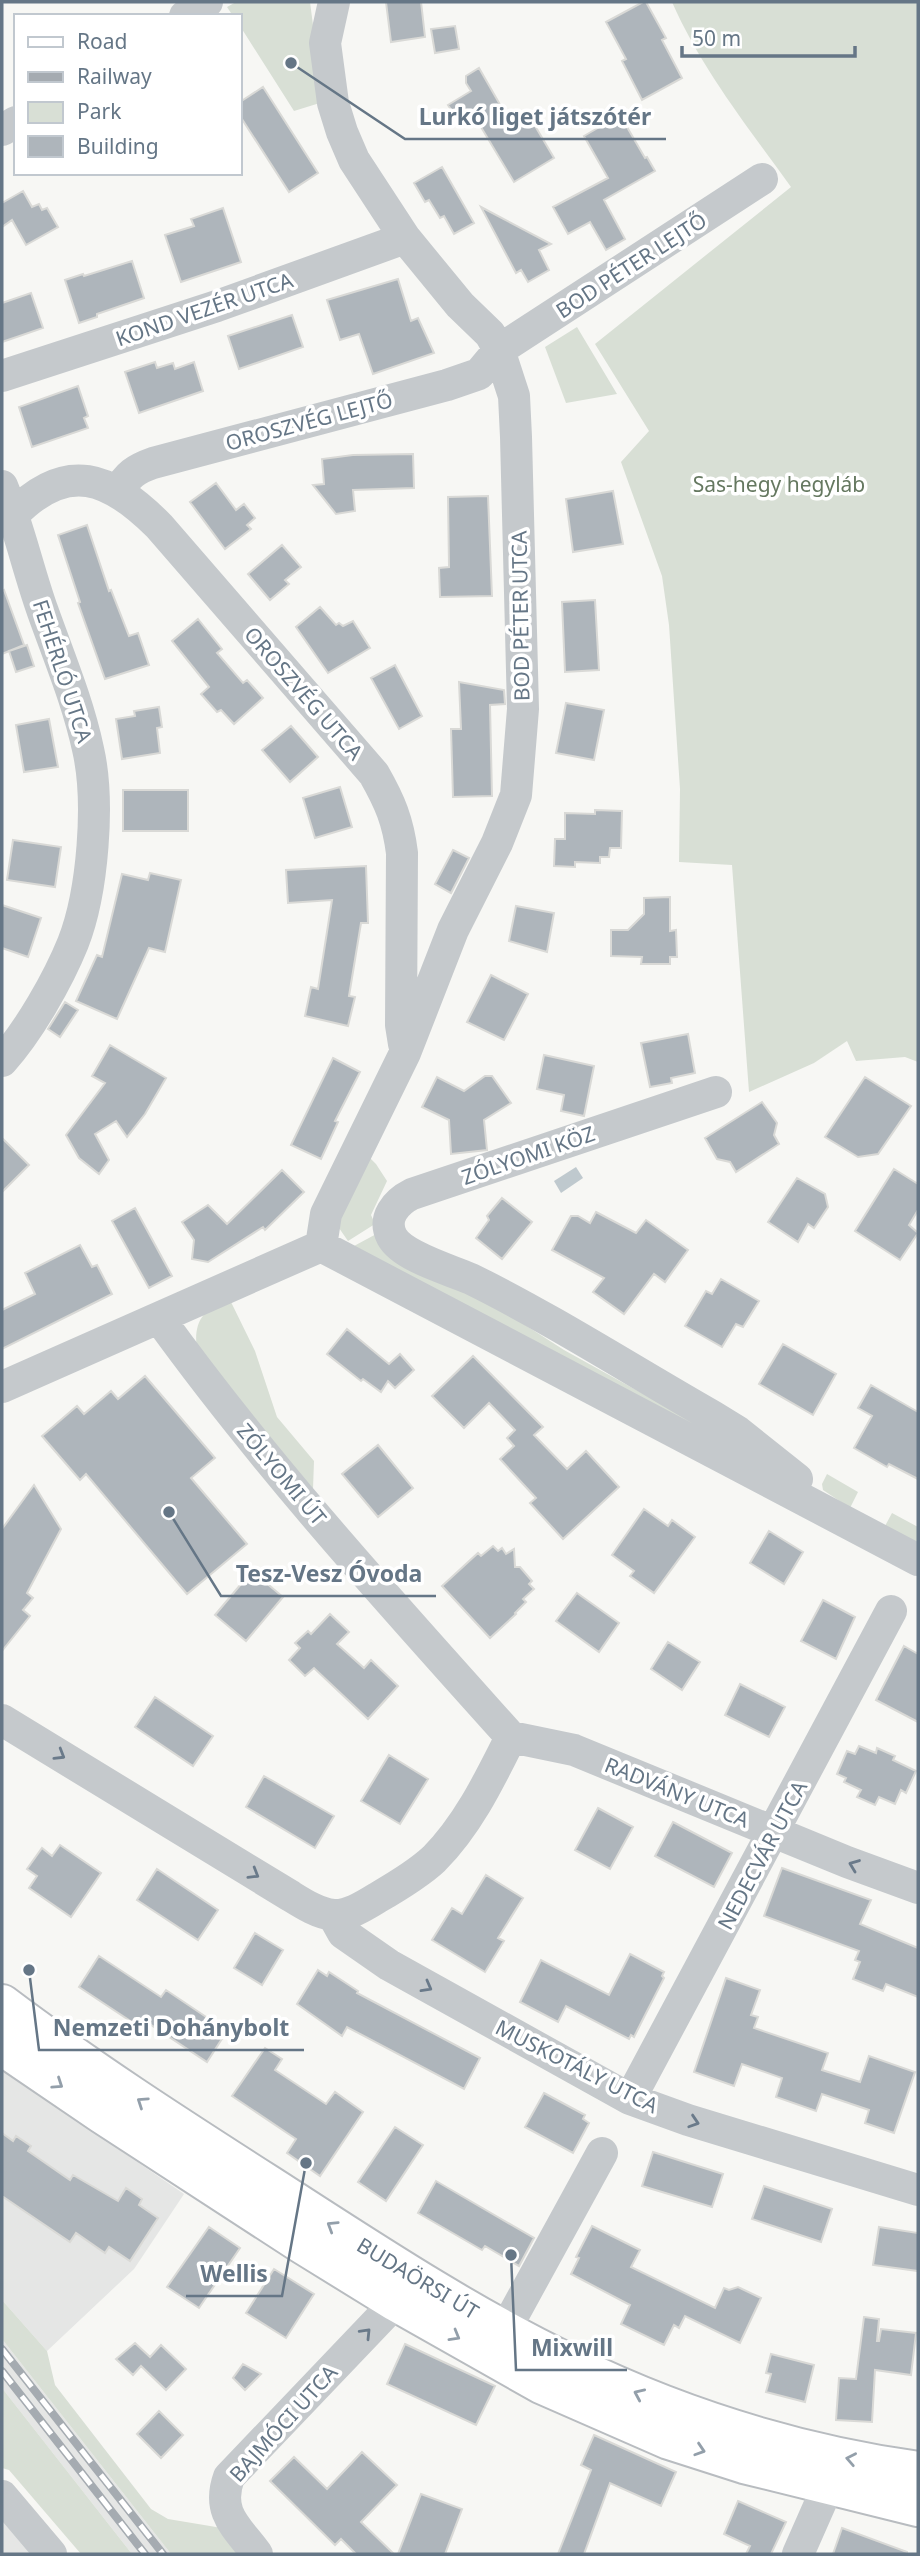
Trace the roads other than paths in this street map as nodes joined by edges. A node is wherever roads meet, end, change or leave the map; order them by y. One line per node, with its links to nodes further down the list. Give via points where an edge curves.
1 (207, 2): 3 (street)
2 (334, 2): 5 (street, BOD PÉTER UTCA, via 326,43 333,103 354,160)
3 (188, 14)
4 (762, 179): 6 (street, BOD PÉTER LEJTŐ)
5 (405, 238): 6 (street, BOD PÉTER UTCA); 7 (street, KOND VEZÉR UTCA)
6 (499, 350): 8 (street, OROSZVÉG LEJTŐ, via 479,374 461,381 153,463 129,475); 10 (street, BOD PÉTER UTCA, via 514,396 516,437 523,709 516,795 453,930)
7 (2, 376)
8 (119, 491): 9 (street, OROSZVÉG UTCA, via 81,481 49,485); 10 (street, OROSZVÉG UTCA, via 159,526 374,775 391,803 402,853 401,1025)
9 (8, 500): 11 (street, FEHÉRLÓ UTCA, via 77,707 94,789 85,895 73,942 34,1017)
10 (405, 1053): 13 (street, BOD PÉTER UTCA, via 326,1214)
11 (2, 1061)
12 (716, 1092): 16 (street, ZÓLYOMI KÖZ, via 412,1194 396,1205 389,1221 392,1237 433,1265 496,1292 738,1432)
13 (321, 1246): 14 (street); 16 (street)
14 (159, 1318): 15 (street); 20 (street, ZÓLYOMI ÚT, via 195,1369 359,1567)
15 (2, 1387)
16 (834, 1514): 17 (street)
17 (918, 1560)
18 (891, 1611): 21 (street, NEDECVÁR UTCA)
19 (2, 1720): 24 (street, one-way to 24, via 311,1908)
20 (511, 1737): 21 (street, RADVÁNY UTCA, via 573,1750); 23 (street, via 458,1830 434,1859)
21 (775, 1832): 22 (street, RADVÁNY UTCA, one-way to 21); 28 (street, NEDECVÁR UTCA)
22 (918, 1888)
23 (371, 1902): 24 (street); 25 (street)
24 (334, 1915): 25 (street, MUSKOTÁLY UTCA, via 343,1933)
25 (369, 1952): 28 (street, MUSKOTÁLY UTCA, one-way to 28)
26 (2, 2004): 32 (main road, BUDAÖRSI ÚT, one-way to 26, via 322,2220)
27 (2, 2046): 31 (main road, BUDAÖRSI ÚT, one-way to 31)
28 (630, 2099): 30 (street, MUSKOTÁLY UTCA, one-way to 30)
29 (602, 2153): 32 (street)
30 (918, 2190)
31 (396, 2302): 34 (main road, BUDAÖRSI ÚT, one-way to 34, via 541,2384 613,2417 669,2440); 38 (street, BAJMÓCI UTCA, one-way to 31, via 227,2513 224,2493 229,2477)
32 (505, 2330): 33 (main road, BUDAÖRSI ÚT, one-way to 32, via 805,2449 662,2405)
33 (918, 2472)
34 (828, 2486): 36 (main road, BUDAÖRSI ÚT); 39 (street)
35 (2, 2496): 37 (street)
36 (918, 2507)
37 (51, 2554)
38 (257, 2554)
39 (798, 2554)

